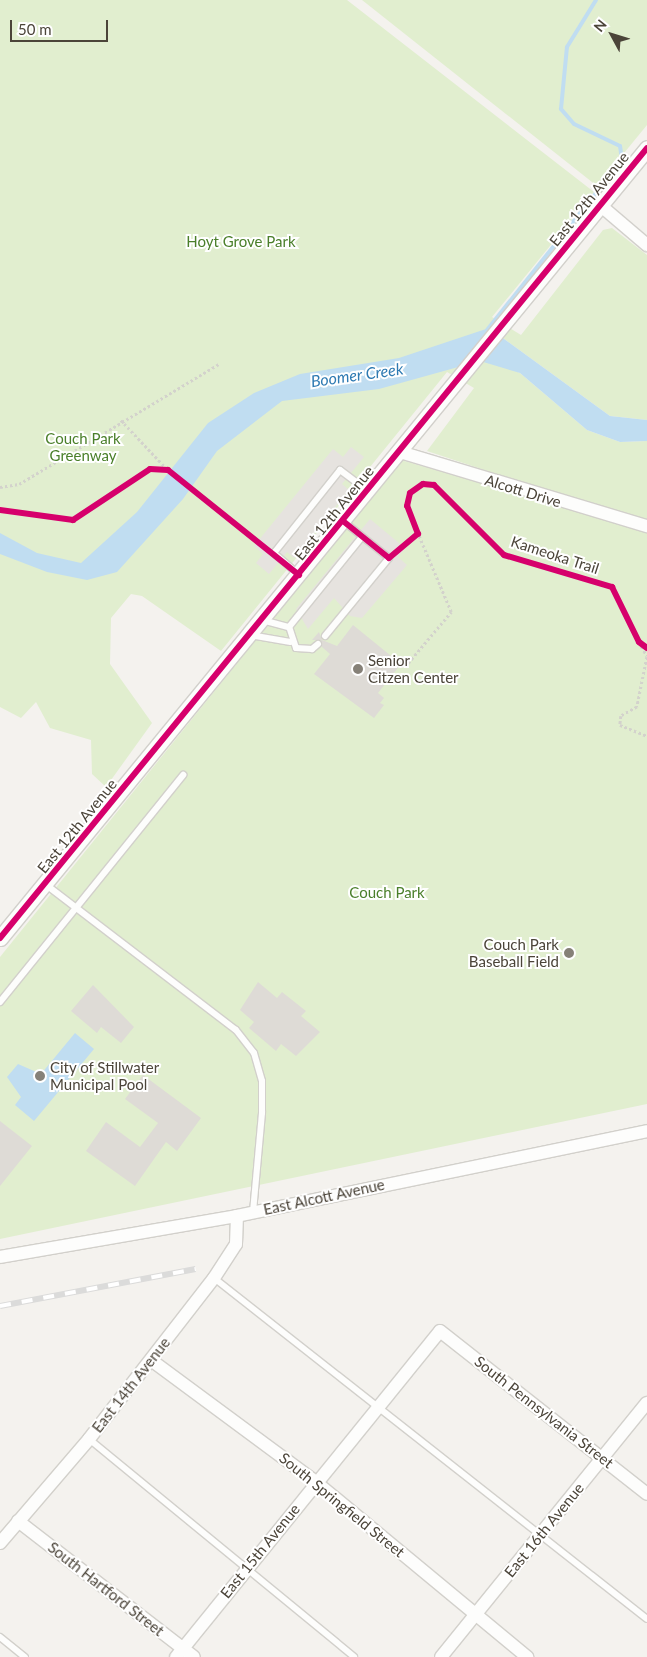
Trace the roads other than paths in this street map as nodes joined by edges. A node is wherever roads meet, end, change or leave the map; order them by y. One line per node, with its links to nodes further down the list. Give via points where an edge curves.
1 (647, 148): 2 (street, East 12th Avenue)
2 (600, 205): 3 (street); 4 (street, East 12th Avenue)
3 (647, 245)
4 (400, 452): 5 (street, East 12th Avenue); 7 (street, Alcott Drive)
5 (368, 491): 6 (street, East 12th Avenue); 9 (lane, via 340,470 274,553)
6 (343, 521): 8 (lane); 9 (street, East 12th Avenue)
7 (647, 526)
8 (362, 537): 11 (lane); 13 (lane, via 389,558)
9 (299, 575): 10 (street, East 12th Avenue)
10 (262, 620): 11 (lane); 12 (street, East 12th Avenue)
11 (289, 627): 14 (lane)
12 (250, 635): 14 (lane); 17 (street, East 12th Avenue)
13 (325, 636)
14 (290, 642): 15 (lane, via 305,650)
15 (318, 644)
16 (183, 775): 18 (lane)
17 (45, 884): 18 (lane); 19 (street, East 12th Avenue)
18 (76, 907): 20 (lane); 22 (lane, via 236,1030 254,1053 262,1081 262,1114)
19 (0, 938)
20 (0, 1002)
21 (647, 1131): 22 (street, East Alcott Avenue)
22 (253, 1212): 23 (street, East Alcott Avenue)
23 (237, 1216): 24 (street, East Alcott Avenue); 25 (street, East 14th Avenue, via 236,1244)
24 (0, 1257)
25 (214, 1278): 27 (street, East 14th Avenue); 29 (lane)
26 (440, 1331): 29 (street, East 15th Avenue); 31 (street, South Pennsylvania Street)
27 (150, 1360): 30 (street, East 14th Avenue); 32 (street, South Springfield Street)
28 (647, 1403): 31 (street, East 16th Avenue)
29 (378, 1408): 32 (street, East 15th Avenue); 35 (lane)
30 (89, 1439): 34 (street, East 14th Avenue); 37 (lane)
31 (602, 1458): 33 (street, South Pennsylvania Street); 35 (street, East 16th Avenue)
32 (317, 1482): 37 (street, East 15th Avenue); 38 (street, South Springfield Street)
33 (647, 1494)
34 (18, 1521): 36 (street, East 14th Avenue); 41 (street, South Hartford Street)
35 (540, 1535): 38 (street, East 16th Avenue); 39 (lane)
36 (0, 1543)
37 (244, 1568): 41 (street, East 15th Avenue); 44 (lane)
38 (475, 1614): 45 (street, East 16th Avenue); 46 (street, South Springfield Street)
39 (647, 1620)
40 (0, 1637): 42 (lane)
41 (180, 1653): 43 (street, South Hartford Street)
42 (25, 1657)
43 (194, 1657)
44 (354, 1657)
45 (441, 1657)
46 (527, 1657)

